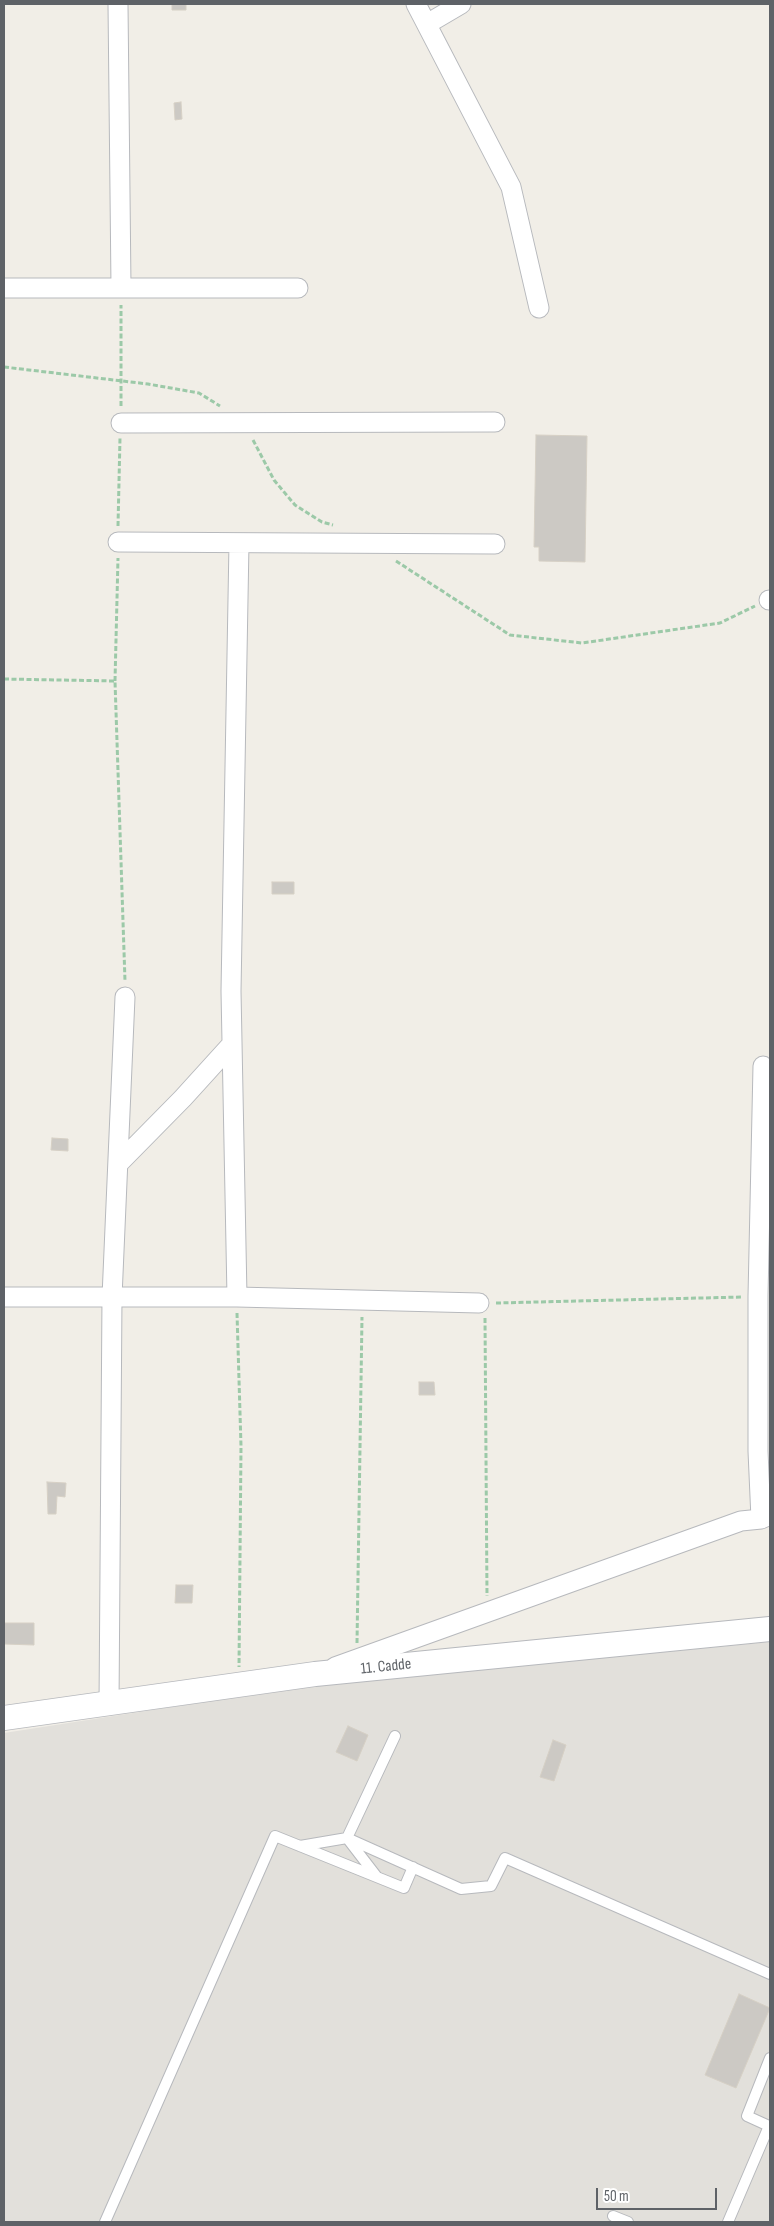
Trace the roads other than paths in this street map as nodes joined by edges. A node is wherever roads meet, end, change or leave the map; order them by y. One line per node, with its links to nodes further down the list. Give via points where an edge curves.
1 (118, 4): 5 (street)
2 (416, 4): 4 (street)
3 (461, 4): 4 (street)
4 (427, 24): 8 (street, via 511,187)
5 (121, 287): 6 (street); 7 (street)
6 (4, 288)
7 (298, 288)
8 (539, 308)
9 (495, 422): 10 (street)
10 (121, 423)
11 (118, 542): 12 (street)
12 (239, 543): 13 (street); 15 (street)
13 (495, 544)
14 (125, 997): 17 (street)
15 (232, 1044): 17 (street); 18 (street)
16 (763, 1066): 22 (street, via 758,1451)
17 (118, 1163): 20 (street)
18 (236, 1296): 20 (street); 21 (street)
19 (4, 1297): 20 (street)
20 (112, 1297): 25 (street)
21 (482, 1303)
22 (766, 1517): 24 (street, via 741,1521)
23 (770, 1629): 24 (street, 11. Cadde)
24 (315, 1674): 25 (street, 11. Cadde)
25 (108, 1704): 26 (street, 11. Cadde)
26 (4, 1718)
27 (395, 1736): 28 (lane)
28 (348, 1838): 29 (lane); 30 (lane); 31 (lane)
29 (300, 1846): 31 (lane); 35 (lane, via 275,1836)
30 (413, 1868): 31 (lane, via 404,1888); 32 (lane, via 461,1889 490,1886 504,1858)
31 (378, 1878)
32 (770, 1974)
33 (770, 2058): 37 (lane, via 747,2116 769,2126)
34 (613, 2216): 36 (lane)
35 (105, 2222)
36 (628, 2222)
37 (728, 2222)

